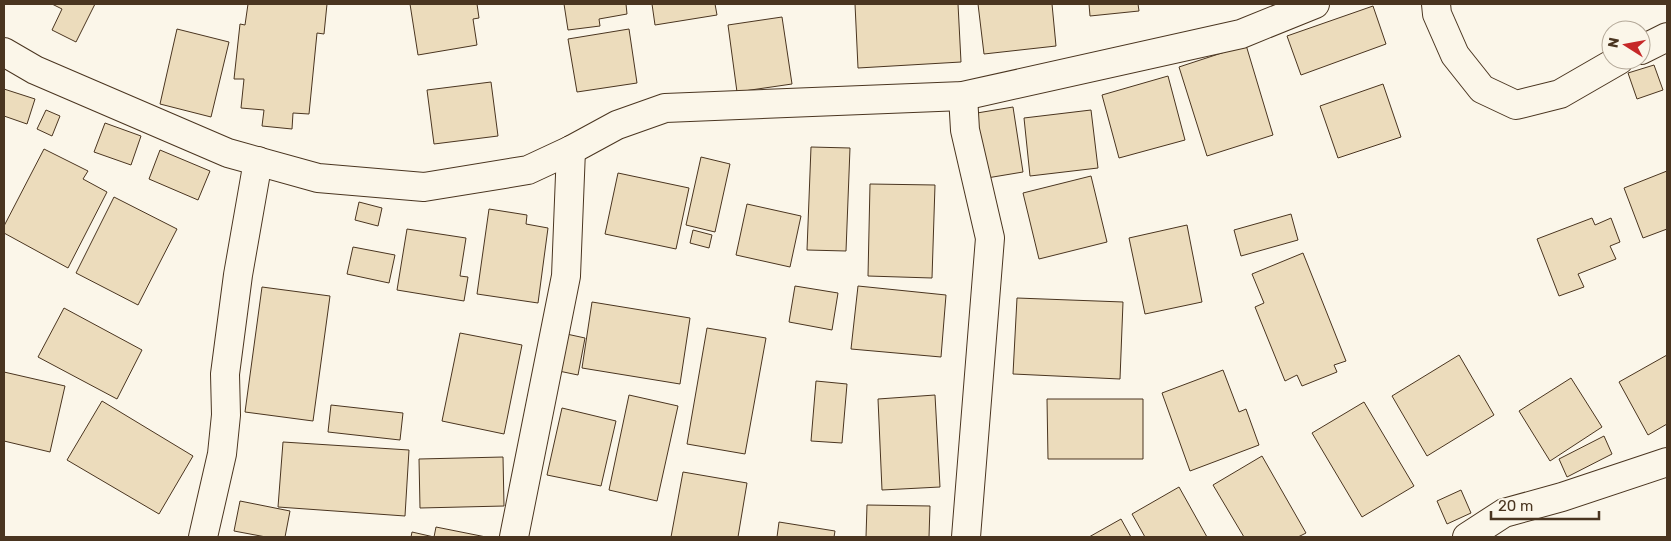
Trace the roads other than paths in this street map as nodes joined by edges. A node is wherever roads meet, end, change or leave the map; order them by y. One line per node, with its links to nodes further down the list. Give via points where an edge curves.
1 (1315, 4): 7 (street, via 1241,34)
2 (1436, 4): 6 (street, via 1455,56 1482,89 1516,104 1560,94)
3 (1667, 37): 4 (street)
4 (1651, 45)
5 (4, 52): 9 (street, via 35,70 228,153)
6 (1602, 70)
7 (963, 96): 8 (street, via 665,108 617,125); 13 (street, via 965,130 990,238)
8 (571, 150): 9 (street, via 528,170 424,187 318,178); 12 (street, via 566,276)
9 (258, 161): 11 (street, via 225,374 222,454)
10 (1667, 462): 14 (street, via 1504,513)
11 (203, 537)
12 (514, 537)
13 (966, 537)
14 (1467, 537)

